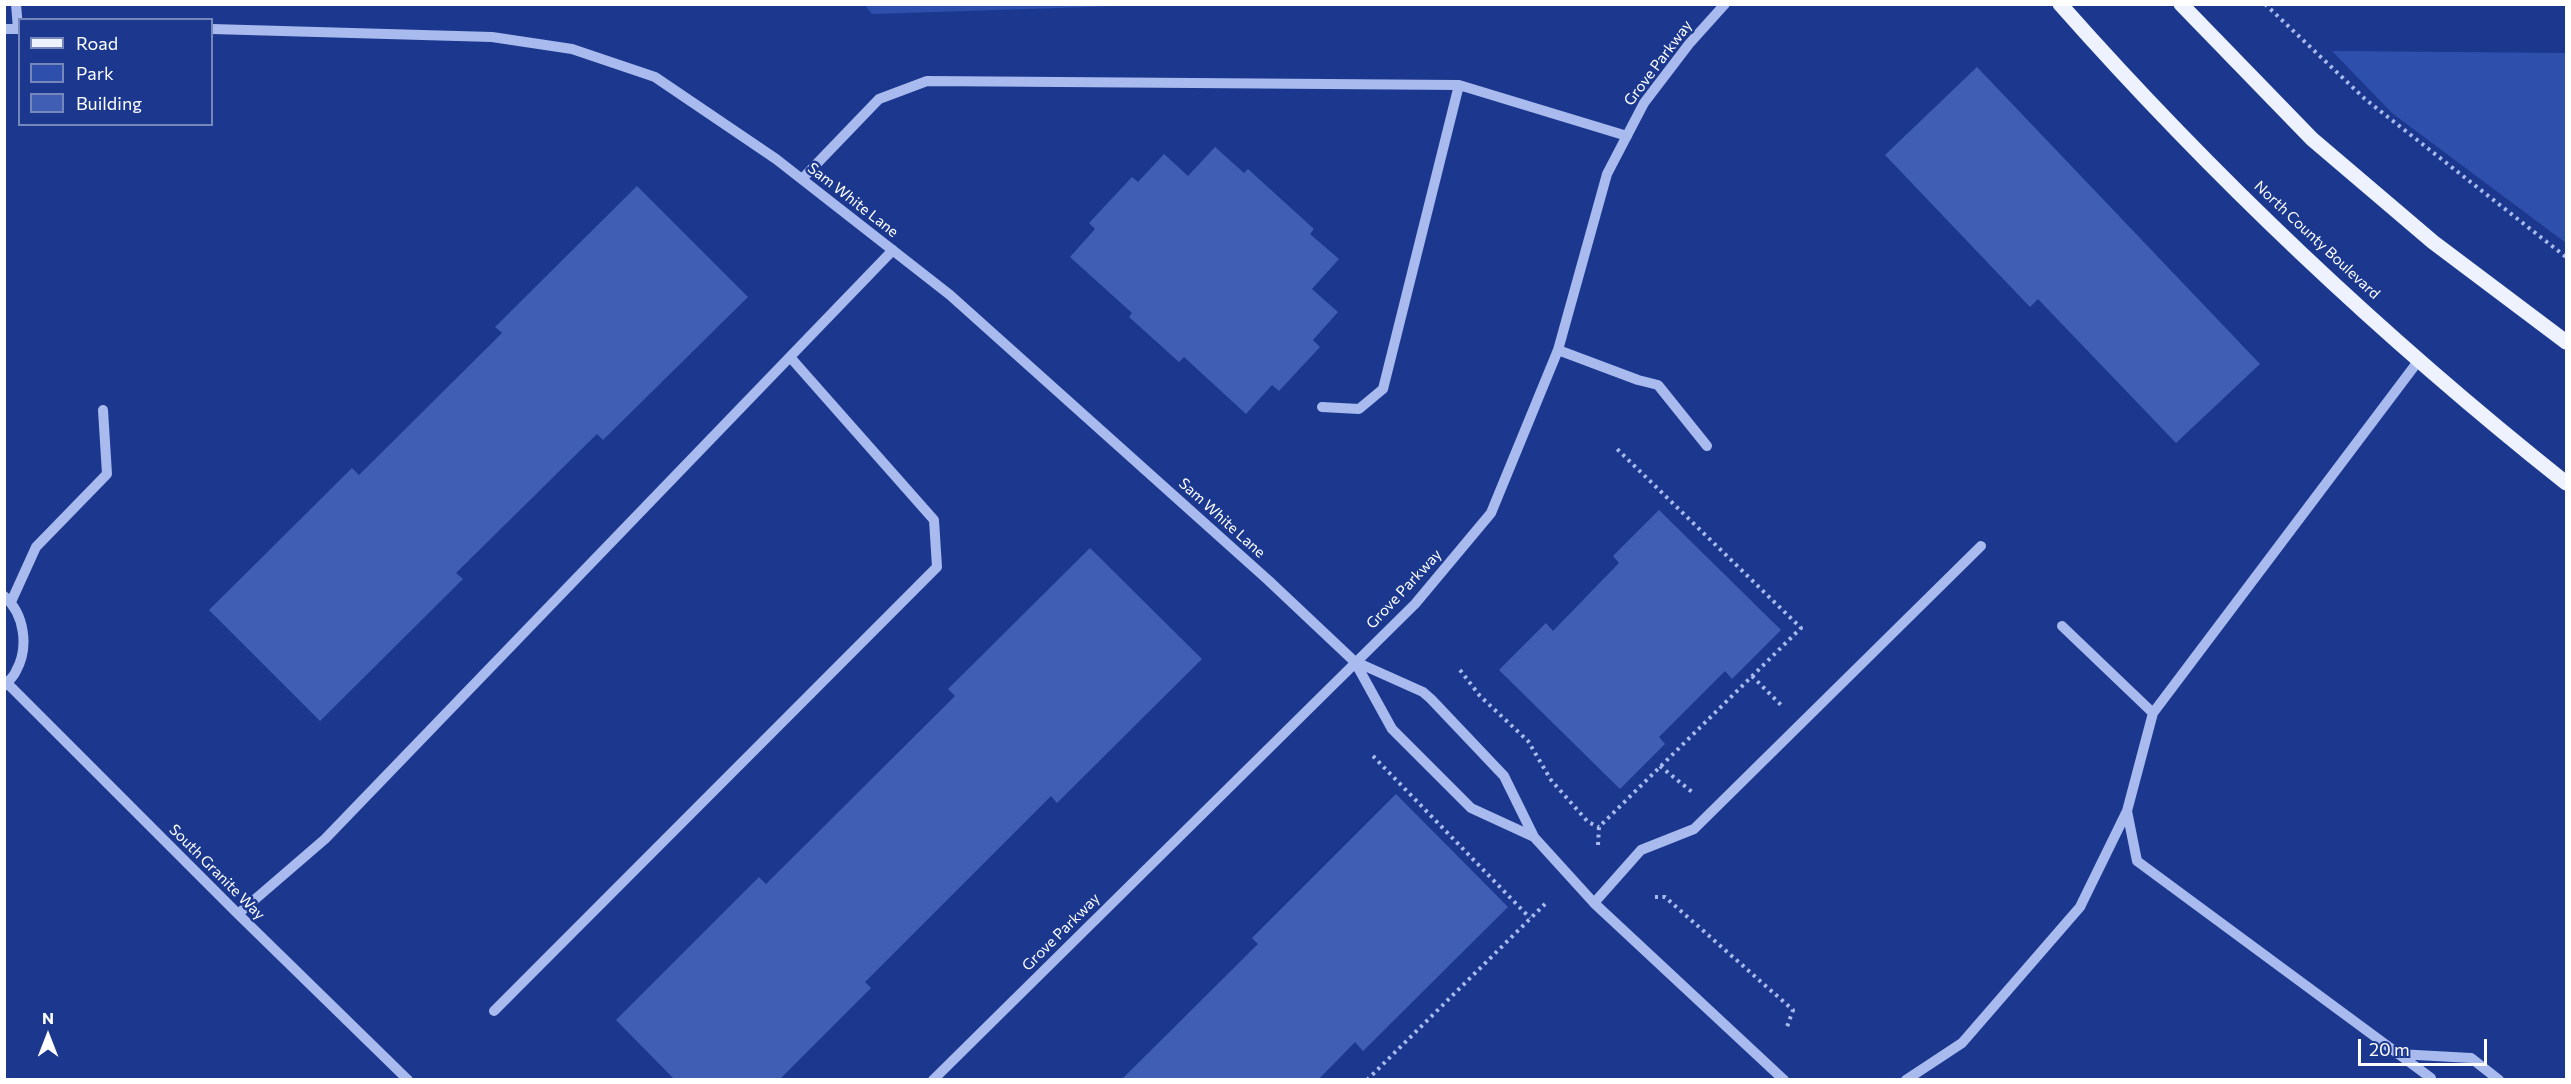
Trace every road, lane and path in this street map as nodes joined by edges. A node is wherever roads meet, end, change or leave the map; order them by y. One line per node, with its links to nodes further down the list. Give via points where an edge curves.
1 (16, 4): 6 (street)
2 (1725, 4): 9 (street, Grove Parkway, via 1644,103)
3 (2060, 4): 16 (main road, North County Boulevard, via 2116,68 2269,222)
4 (2181, 4): 13 (main road, via 2312,139 2433,242)
5 (2265, 4): 12 (path, via 2365,99)
6 (18, 21)
7 (213, 29): 10 (street, Sam White Lane, via 492,37 572,49 654,77)
8 (1459, 85): 9 (street); 10 (street, via 927,81 879,99); 17 (street, via 1383,389 1359,409)
9 (1627, 136): 14 (street, Grove Parkway, via 1607,174)
10 (802, 179): 11 (street, Sam White Lane)
11 (893, 250): 15 (street); 25 (street, Sam White Lane, via 950,294)
12 (2566, 257)
13 (2566, 342)
14 (1558, 350): 20 (street, via 1658,385); 25 (street, Grove Parkway, via 1491,513 1415,604)
15 (790, 357): 41 (street, via 325,839); 43 (street, via 933,520 937,567)
16 (2419, 360): 21 (main road, North County Boulevard); 29 (street)
17 (1322, 407)
18 (103, 410): 23 (street, via 107,474 36,547)
19 (1614, 446): 27 (path, via 1801,628)
20 (1707, 446)
21 (2566, 483)
22 (1981, 546): 30 (street)
23 (8, 599): 28 (street, via 23,628 23,651 16,672)
24 (2061, 626): 29 (street)
25 (1355, 662): 36 (street, via 1392,729 1471,808); 36 (street, via 1431,699 1503,776); 48 (street, Grove Parkway)
26 (1460, 670): 35 (path, via 1480,696 1528,741 1558,788 1588,822)
27 (1752, 676): 30 (path); 32 (path)
28 (6, 684): 41 (street, South Granite Way)
29 (2153, 713): 34 (street)
30 (1801, 724): 33 (street)
31 (1373, 756): 42 (path)
32 (1660, 766): 33 (path); 35 (path)
33 (1715, 809): 39 (street, via 1694,829 1641,850)
34 (2127, 811): 45 (street, via 2137,861); 51 (street, via 2080,907 1962,1043)
35 (1599, 826): 37 (path)
36 (1534, 837): 39 (street)
37 (1598, 845)
38 (1655, 897): 44 (path, via 1665,897 1793,1010)
39 (1594, 903): 50 (street)
40 (1545, 904): 42 (path)
41 (238, 914): 47 (street, South Granite Way)
42 (1530, 918): 49 (path)
43 (494, 1011)
44 (1787, 1028)
45 (2398, 1054): 46 (street); 54 (street, via 2471,1058)
46 (2431, 1078)
47 (408, 1080)
48 (933, 1080)
49 (1367, 1080)
50 (1784, 1080)
51 (1906, 1080)
52 (2022, 1080): 53 (path)
53 (2027, 1080)
54 (2499, 1080)

